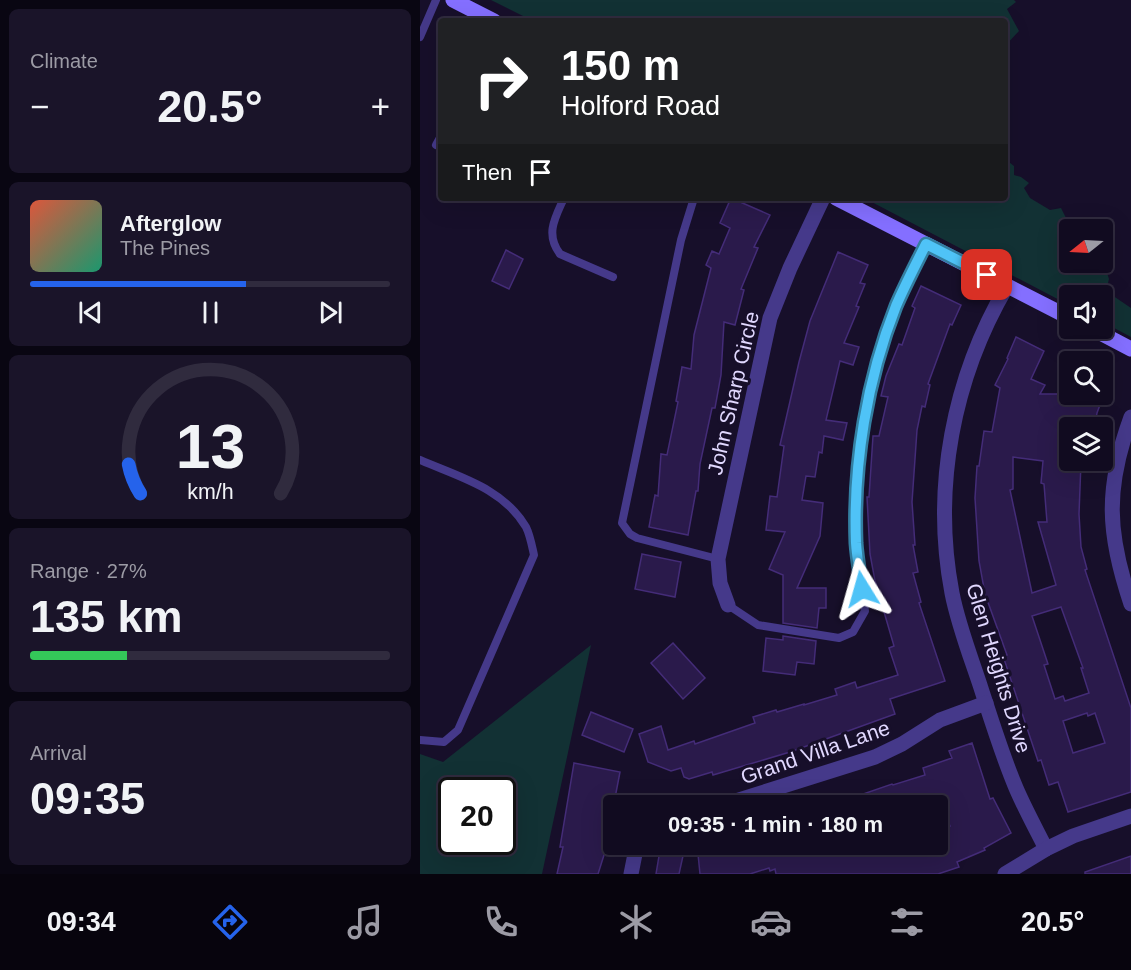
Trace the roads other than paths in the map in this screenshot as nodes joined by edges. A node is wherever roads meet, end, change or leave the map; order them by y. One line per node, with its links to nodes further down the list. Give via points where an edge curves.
1 (436, 0): 4 (lane)
2 (453, 0): 3 (street)
3 (488, 18)
4 (420, 37)
5 (563, 201): 10 (lane, via 552,226 556,249)
6 (693, 201): 17 (lane, via 681,240 622,523 637,538)
7 (822, 201): 17 (street, John Sharp Circle, via 770,318)
8 (842, 201): 9 (street)
9 (926, 244): 11 (street); 19 (lane, via 896,306 868,405 859,459 856,544 865,611 854,632 839,638 758,625)
10 (613, 277)
11 (1007, 286): 12 (street); 20 (street, Glen Heights Drive, via 977,344 960,393 945,484 944,528 952,595)
12 (1059, 312)
13 (1112, 339): 14 (street)
14 (1131, 349)
15 (1131, 417): 18 (street, via 1119,448 1112,489 1113,534)
16 (420, 460): 21 (lane, via 474,482 512,507 527,529 534,555 458,730 444,741)
17 (718, 559): 19 (street, John Sharp Circle, via 720,583)
18 (1131, 604)
19 (728, 605)
20 (986, 703): 22 (street, Grand Villa Lane, via 940,720 875,757); 24 (street, Glen Heights Drive, via 1016,787)
21 (420, 740)
22 (755, 795)
23 (1131, 816): 24 (street)
24 (1046, 849): 27 (street)
25 (635, 855): 26 (street)
26 (631, 874)
27 (1005, 874)

